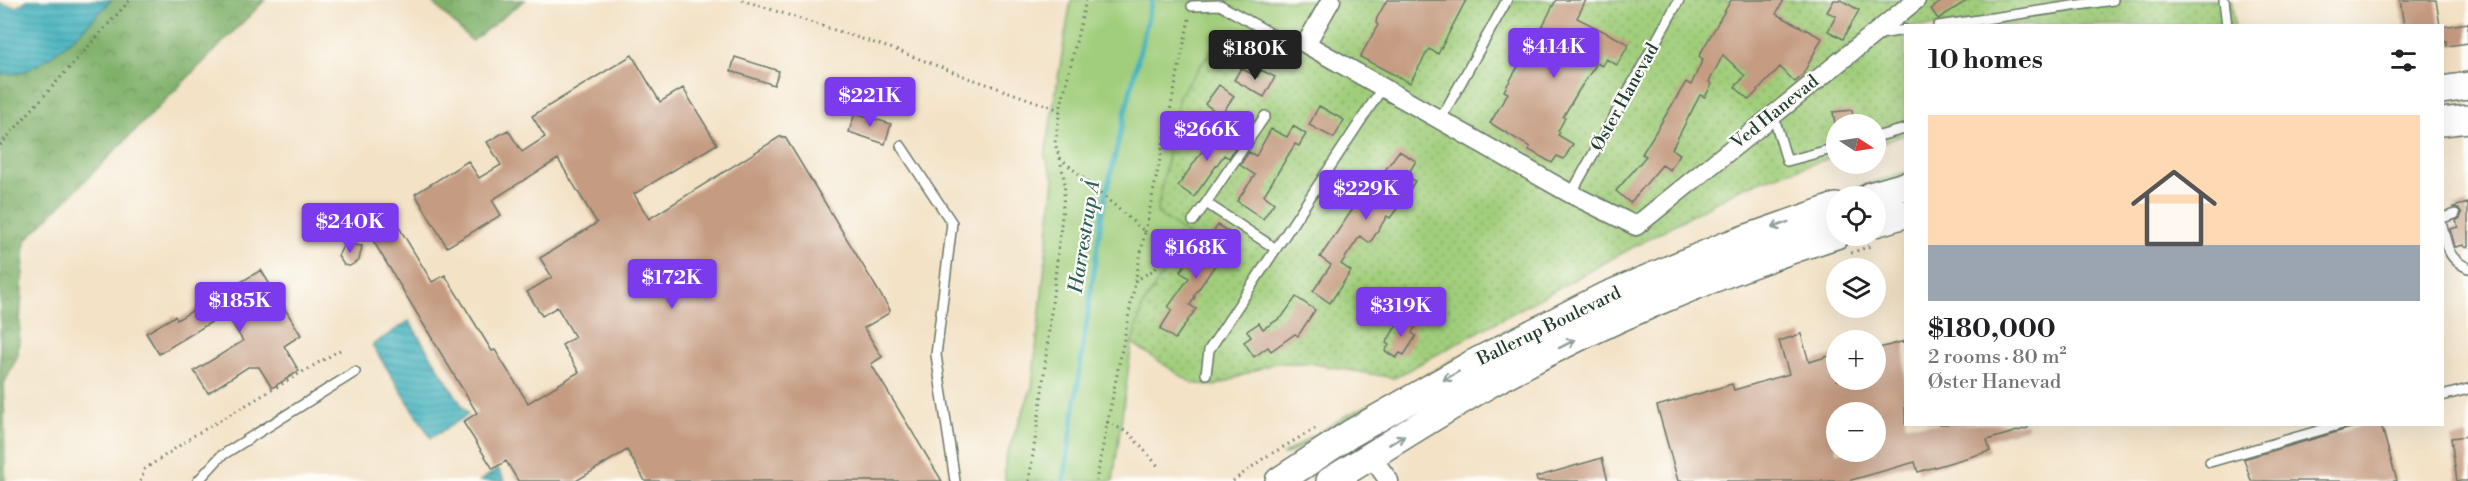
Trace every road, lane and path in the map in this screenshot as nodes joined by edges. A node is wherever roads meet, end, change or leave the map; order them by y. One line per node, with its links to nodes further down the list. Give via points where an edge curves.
1 (130, 0): 27 (path)
2 (742, 0): 19 (path, via 896,50)
3 (1086, 0): 19 (path)
4 (1331, 0): 15 (street)
5 (1507, 0): 23 (lane)
6 (1679, 0): 33 (lane, Øster Hanevad)
7 (1916, 0): 14 (street, Ved Hanevad)
8 (2114, 0): 11 (lane)
9 (2224, 0): 12 (lane)
10 (1191, 6): 15 (lane, via 1220,5 1288,43); 42 (path)
11 (1952, 24)
12 (2227, 24)
13 (1904, 30): 14 (lane)
14 (1872, 35): 20 (street, Ved Hanevad)
15 (1306, 44): 17 (street)
16 (2468, 86): 18 (street)
17 (1383, 87): 23 (street); 44 (lane)
18 (2444, 90)
19 (1060, 110): 30 (path, via 1055,143)
20 (1773, 114): 29 (lane, via 1787,161); 33 (street, Ved Hanevad, via 1636,226)
21 (1265, 116): 34 (lane)
22 (2468, 119): 24 (street)
23 (1440, 120): 33 (street)
24 (2444, 122)
25 (1904, 129): 26 (lane)
26 (1886, 134)
27 (0, 145)
28 (902, 146): 59 (lane, via 952,223 936,355)
29 (1826, 151)
30 (1059, 157): 42 (path); 60 (path, via 1065,184)
31 (1904, 186): 32 (street)
32 (1886, 191)
33 (1571, 194)
34 (1206, 203): 39 (lane); 44 (lane)
35 (1826, 211): 62 (street, Ballerup Boulevard, one-way to 62, via 1725,246 1599,299 1476,362 1350,434)
36 (2455, 214): 38 (lane)
37 (1904, 215): 40 (street)
38 (2444, 217)
39 (1193, 221): 46 (path, via 1155,269)
40 (1886, 227)
41 (2444, 229): 45 (lane, via 2449,237 2450,255)
42 (1145, 232): 46 (path)
43 (1826, 246): 54 (street, Ballerup Boulevard, one-way to 43, via 1490,384 1613,321 1800,247)
44 (1276, 249): 49 (lane, via 1209,350)
45 (2468, 268)
46 (1135, 281): 52 (path)
47 (340, 350): 57 (path, via 195,435 144,469)
48 (355, 372): 58 (lane, via 220,456)
49 (1206, 374)
50 (2468, 389): 51 (lane)
51 (2444, 395)
52 (1107, 422): 56 (path, via 1129,433); 61 (path)
53 (2335, 426): 55 (lane)
54 (1371, 456): 63 (street, Ballerup Boulevard); 64 (street)
55 (2210, 462)
56 (1158, 466)
57 (140, 481)
58 (198, 481)
59 (955, 481)
60 (1029, 481)
61 (1096, 481)
62 (1279, 481)
63 (1329, 481)
64 (1389, 481)

